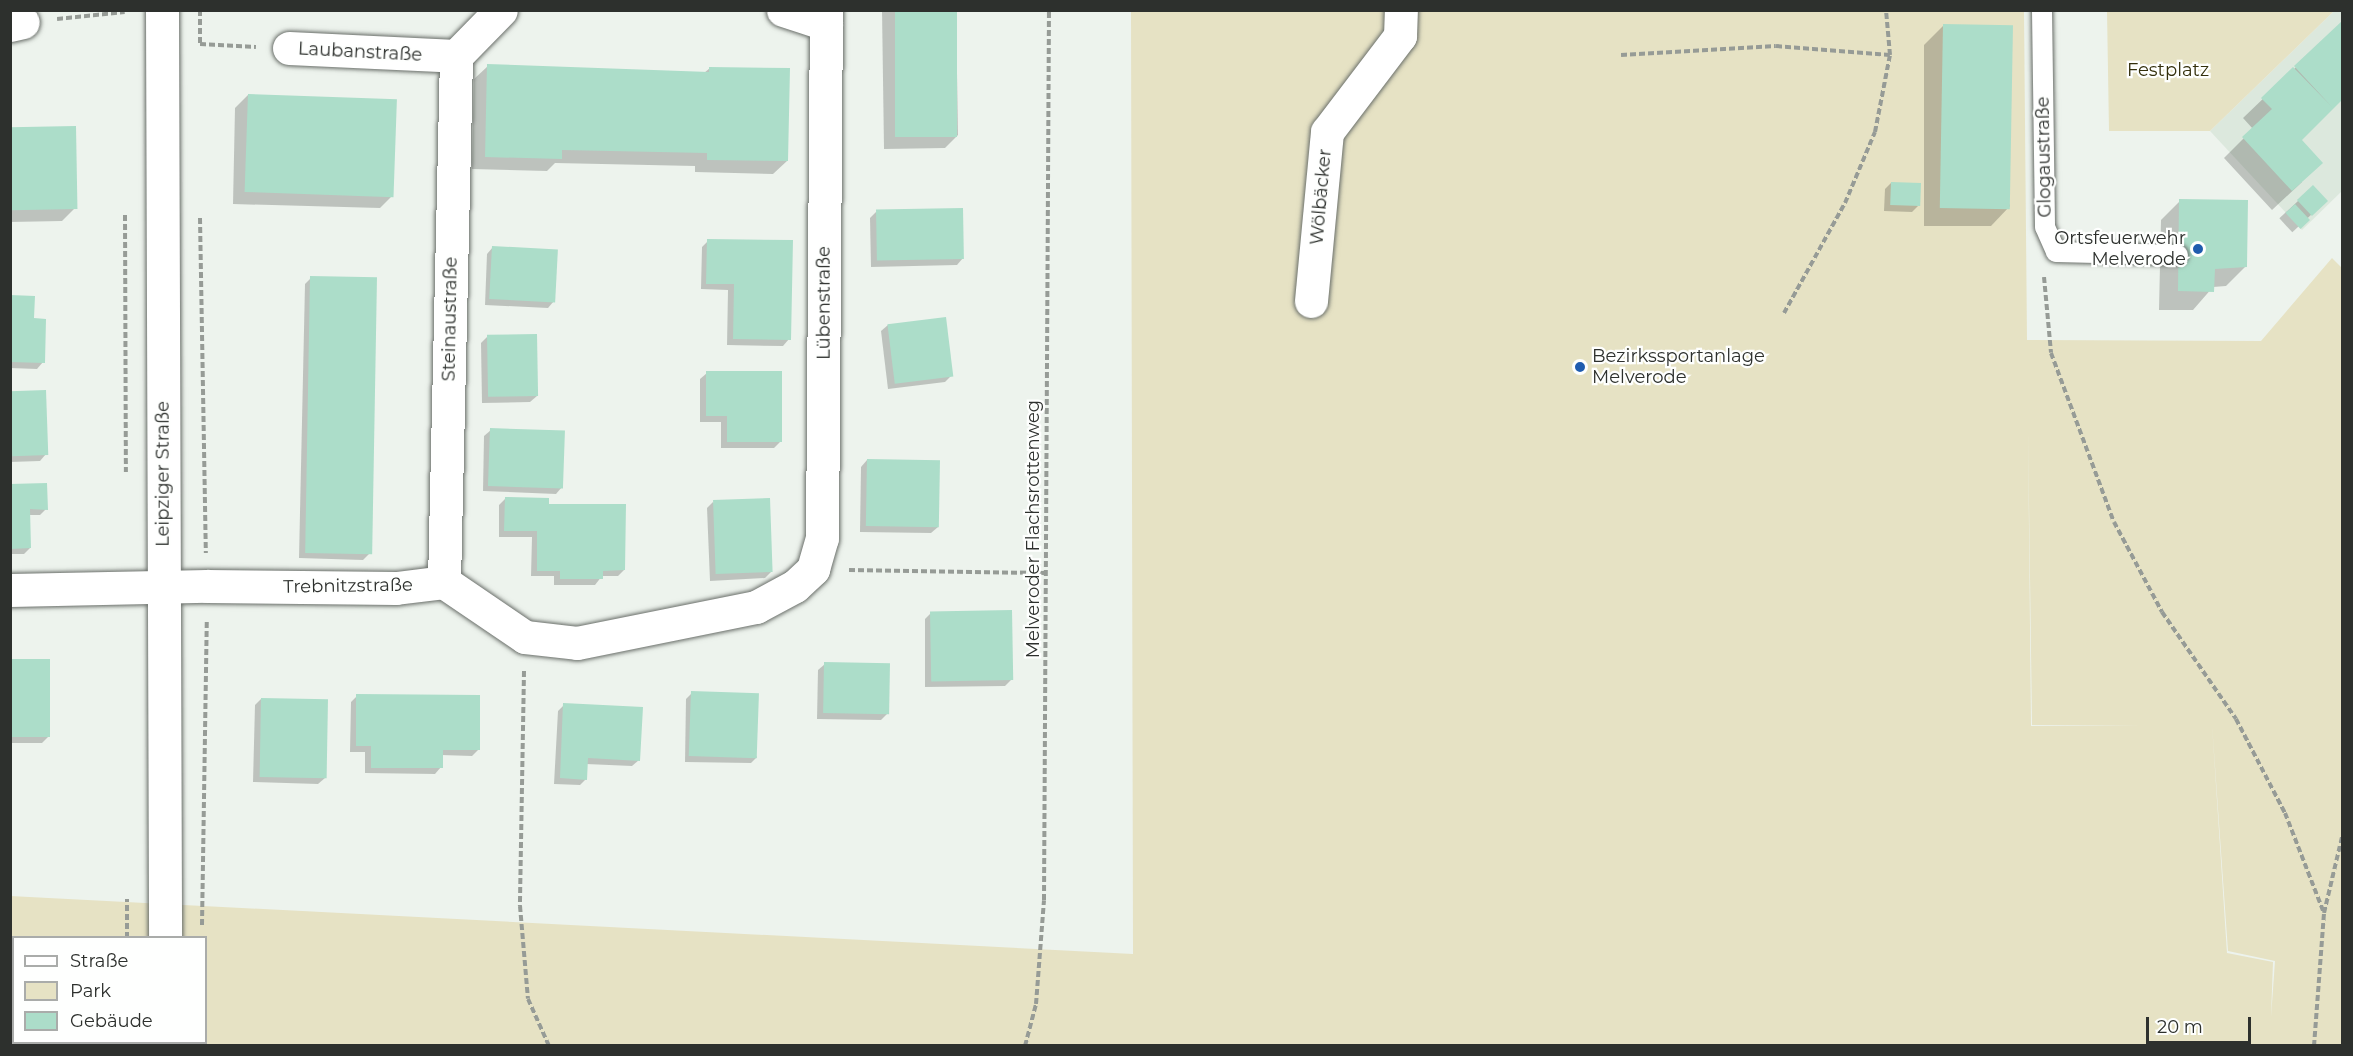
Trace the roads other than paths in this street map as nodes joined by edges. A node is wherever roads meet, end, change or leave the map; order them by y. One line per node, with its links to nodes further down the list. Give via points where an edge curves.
1 (162, 10): 12 (street, Leipziger Straße)
2 (501, 10): 8 (street)
3 (783, 10): 6 (street)
4 (1401, 10): 10 (street, Wölbäcker, via 1400,36 1327,132)
5 (2042, 10): 9 (lane, Glogaustraße, via 2045,227 2056,252)
6 (826, 17): 11 (street, Lübenstraße, via 822,538 804,577 756,607 577,643 525,637)
7 (289, 48): 8 (street, Laubanstraße)
8 (456, 56): 11 (street, Steinaustraße)
9 (2178, 255)
10 (1311, 301)
11 (444, 582): 12 (street, Trebnitzstraße, via 396,588)
12 (163, 588): 13 (street, Trebnitzstraße); 14 (street, Leipziger Straße)
13 (10, 590)
14 (165, 936)

